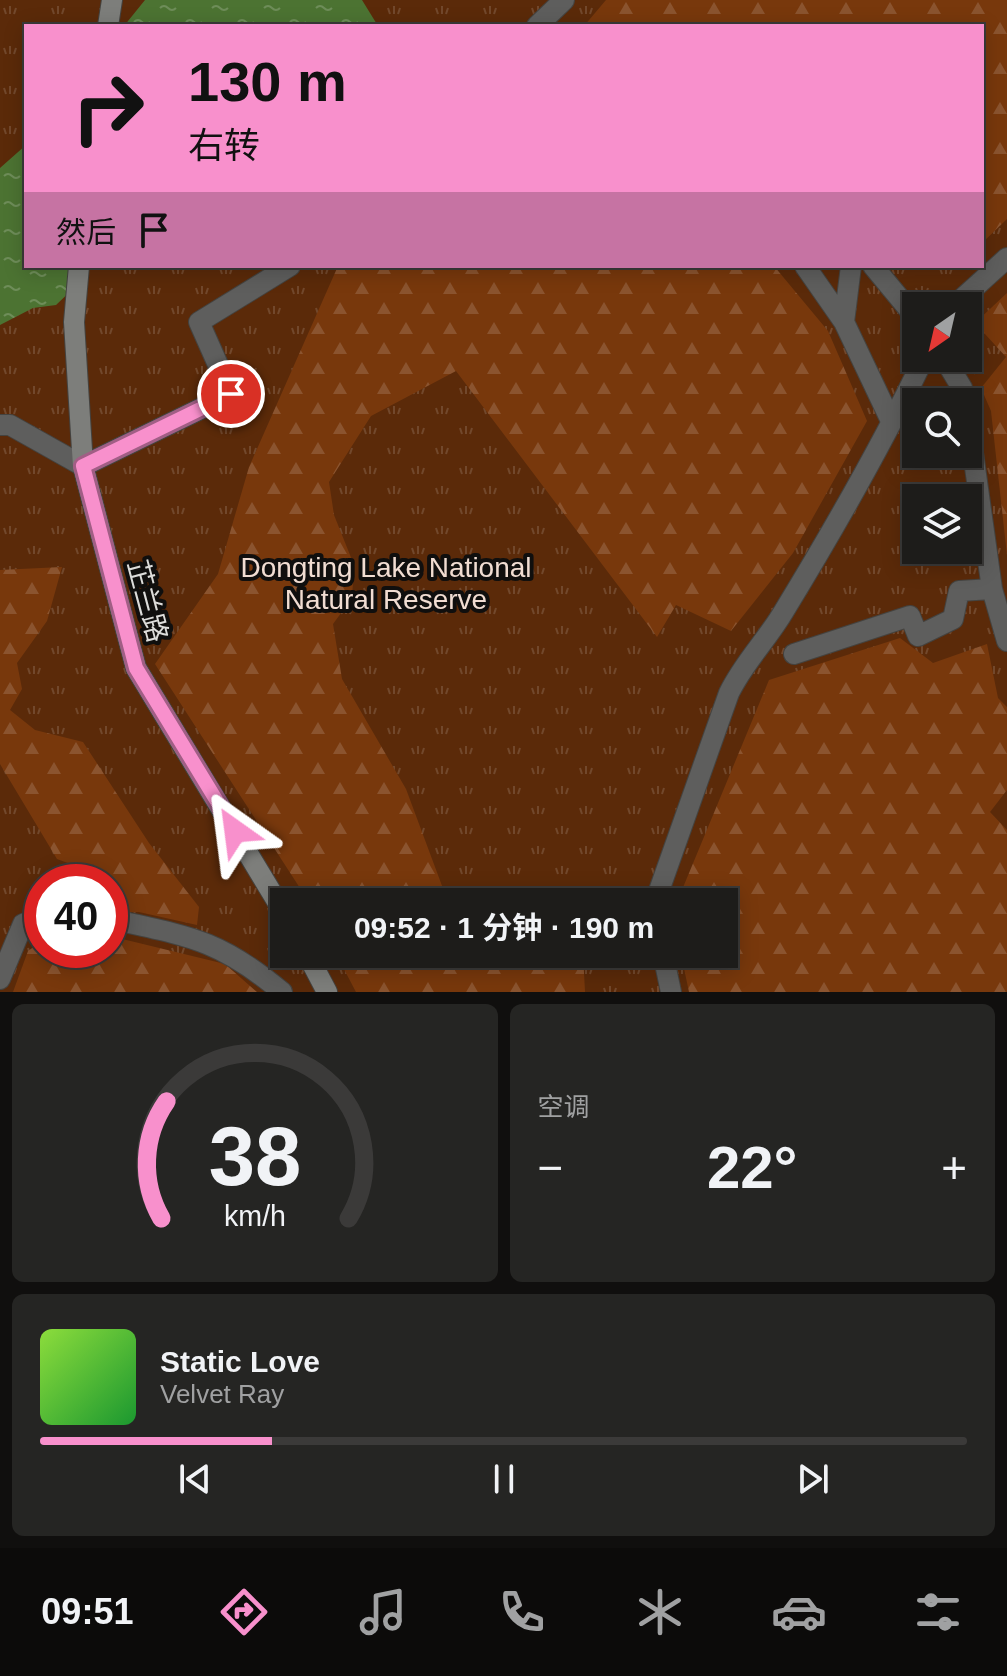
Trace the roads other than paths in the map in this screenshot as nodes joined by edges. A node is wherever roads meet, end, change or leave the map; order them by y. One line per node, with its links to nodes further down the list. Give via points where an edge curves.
1 (112, 0): 3 (street)
2 (564, 0): 4 (street)
3 (108, 24)
4 (539, 24)
5 (1007, 258): 11 (street)
6 (79, 268): 17 (street, 芷兰路, via 74,322)
7 (287, 268): 17 (street, via 199,322 231,394)
8 (806, 268): 13 (street)
9 (851, 268): 13 (street)
10 (875, 268): 12 (street)
11 (969, 292)
12 (902, 301)
13 (844, 322): 15 (street)
14 (917, 372): 15 (street)
15 (891, 421): 22 (street, via 837,525 729,693)
16 (0, 425): 17 (street, via 10,425)
17 (83, 466): 23 (street, 芷兰路, via 136,668)
18 (975, 468): 19 (street)
19 (992, 589): 20 (street); 21 (street, via 959,591 953,619 918,636 910,616)
20 (1007, 641)
21 (794, 654)
22 (660, 888)
23 (270, 890)
24 (128, 923): 29 (street, via 201,939 246,961)
25 (24, 924): 28 (street)
26 (314, 968): 30 (street)
27 (666, 968): 31 (street)
28 (0, 979)
29 (282, 992)
30 (327, 992)
31 (671, 992)

